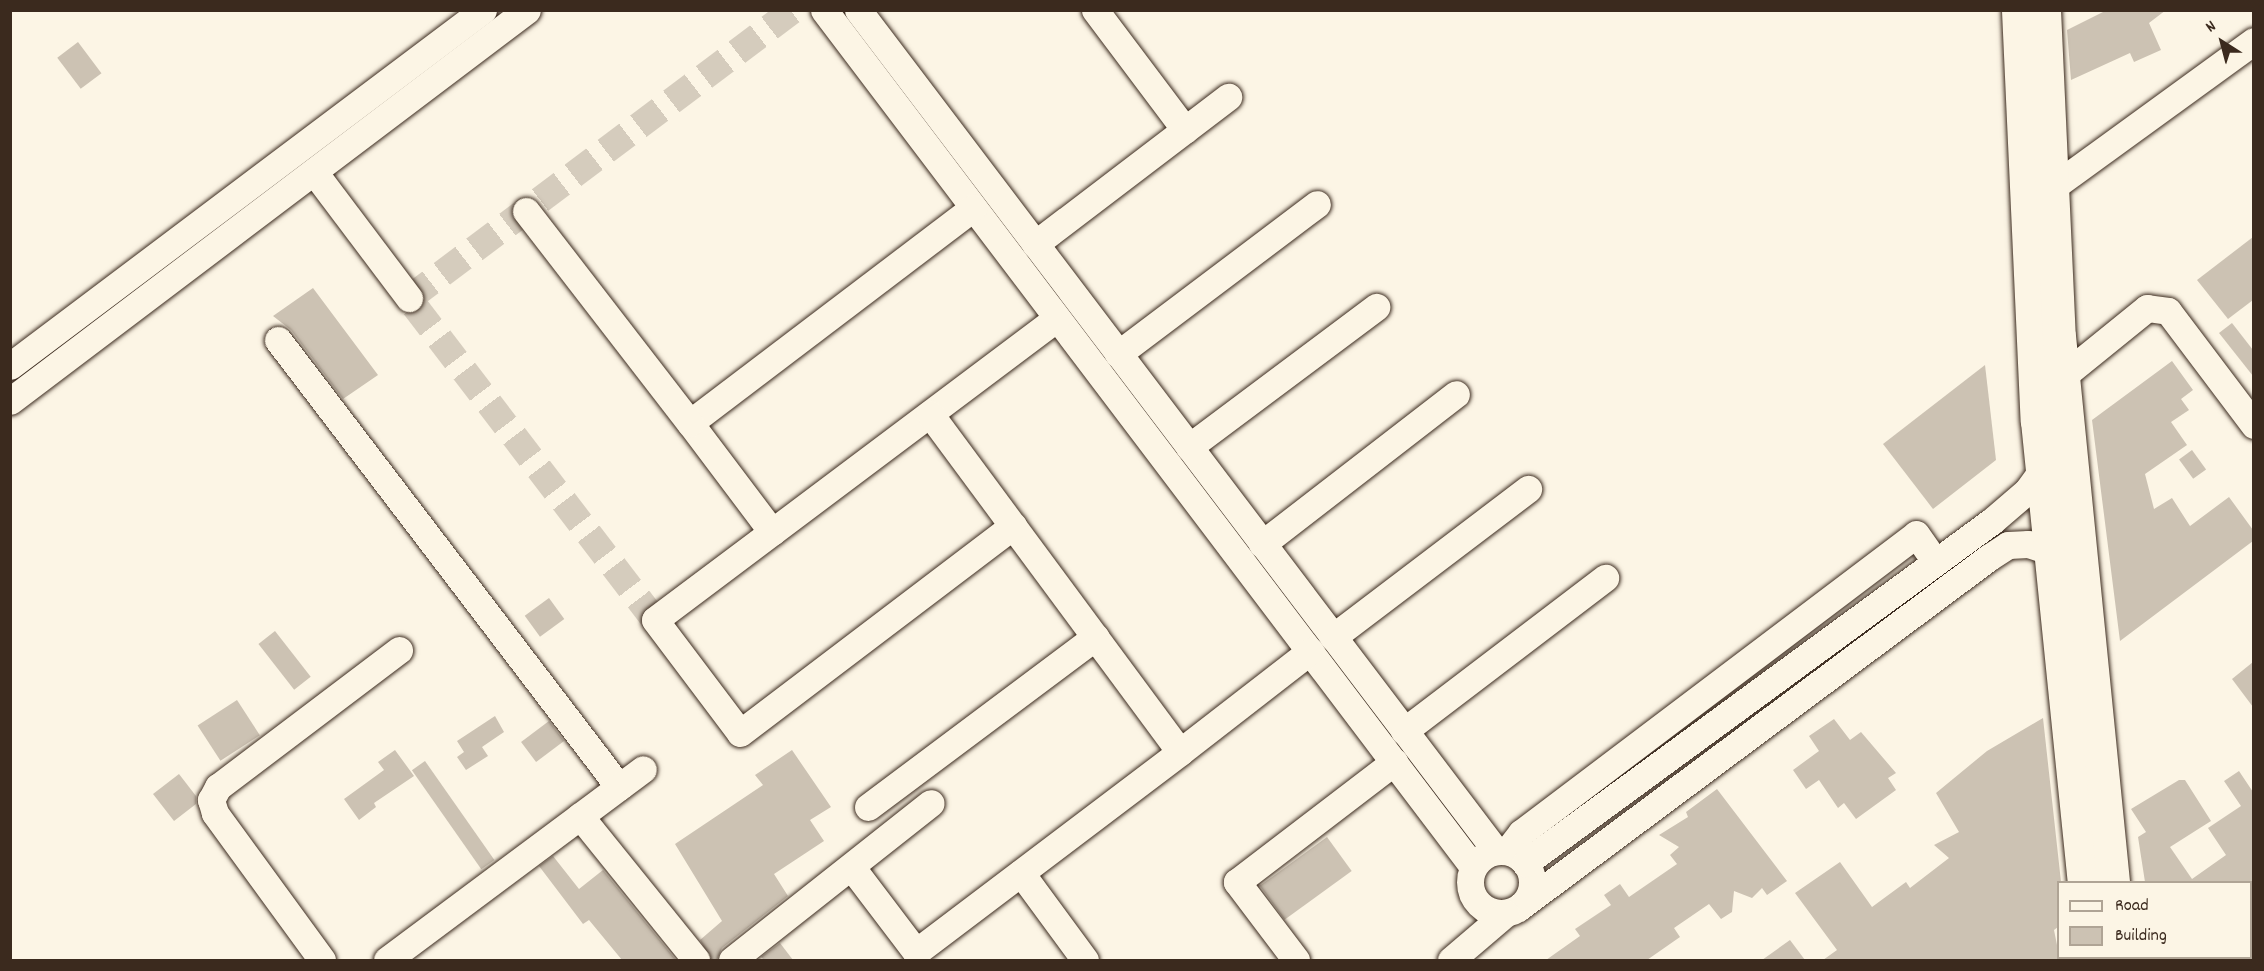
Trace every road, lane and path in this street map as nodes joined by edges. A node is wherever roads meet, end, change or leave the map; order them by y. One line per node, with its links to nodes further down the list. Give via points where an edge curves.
1 (483, 10): 12 (street)
2 (527, 10): 14 (street)
3 (824, 10): 17 (street)
4 (858, 10): 19 (street)
5 (1095, 10): 11 (street)
6 (2018, 10): 9 (main road)
7 (2044, 10): 9 (main road)
8 (2253, 41): 15 (street)
9 (2034, 76): 15 (main road); 33 (main road)
10 (1228, 97): 11 (street)
11 (1185, 130): 19 (street)
12 (312, 139): 13 (street); 14 (street)
13 (285, 159): 14 (street); 25 (street)
14 (315, 171): 20 (street); 28 (street)
15 (2053, 187): 26 (main road)
16 (1317, 204): 24 (street)
17 (974, 208): 22 (street); 31 (street)
18 (526, 211): 31 (street)
19 (1035, 244): 24 (street)
20 (409, 298)
21 (1376, 307): 32 (street)
22 (1057, 318): 30 (street); 44 (street)
23 (278, 340): 50 (street)
24 (1118, 354): 32 (street)
25 (10, 366)
26 (2062, 376): 29 (street, via 2147,308 2168,311); 42 (main road)
27 (1456, 394): 37 (street)
28 (10, 401)
29 (2249, 409)
30 (930, 414): 35 (street); 36 (street)
31 (690, 423): 36 (street)
32 (1189, 447): 37 (street)
33 (2042, 470): 38 (main road); 54 (street, via 2016,502 1935,560 1916,534 1521,833)
34 (1528, 489): 41 (street)
35 (1013, 526): 36 (street, via 746,739 655,620); 40 (street)
36 (772, 532)
37 (1262, 544): 41 (street)
38 (2050, 551): 45 (main road); 60 (street, via 2028,544 2008,545 1988,558)
39 (1605, 578): 46 (street)
40 (1095, 636): 47 (street); 52 (street)
41 (1333, 637): 46 (street)
42 (2091, 646): 45 (main road); 59 (main road)
43 (399, 650): 62 (street, via 218,787 211,800 215,813)
44 (1310, 651): 47 (street); 48 (street)
45 (2061, 662): 58 (main road)
46 (1404, 731): 54 (street)
47 (1180, 752): 57 (street)
48 (1394, 762): 55 (street); 67 (street, via 1237,882)
49 (643, 769): 50 (street)
50 (619, 787): 53 (street)
51 (931, 803): 65 (street)
52 (868, 807)
53 (580, 816): 63 (street); 64 (street)
54 (1509, 855): 55 (street); 60 (street, via 1532,886)
55 (1473, 867): 60 (street, via 1469,880 1480,905 1492,912)
56 (856, 873): 61 (street)
57 (1021, 873): 61 (street); 66 (street)
58 (2084, 881)
59 (2113, 881)
60 (1512, 910): 68 (street)
61 (919, 956)
62 (322, 960)
63 (387, 960)
64 (696, 960)
65 (732, 960)
66 (1085, 960)
67 (1296, 960)
68 (1451, 960)

